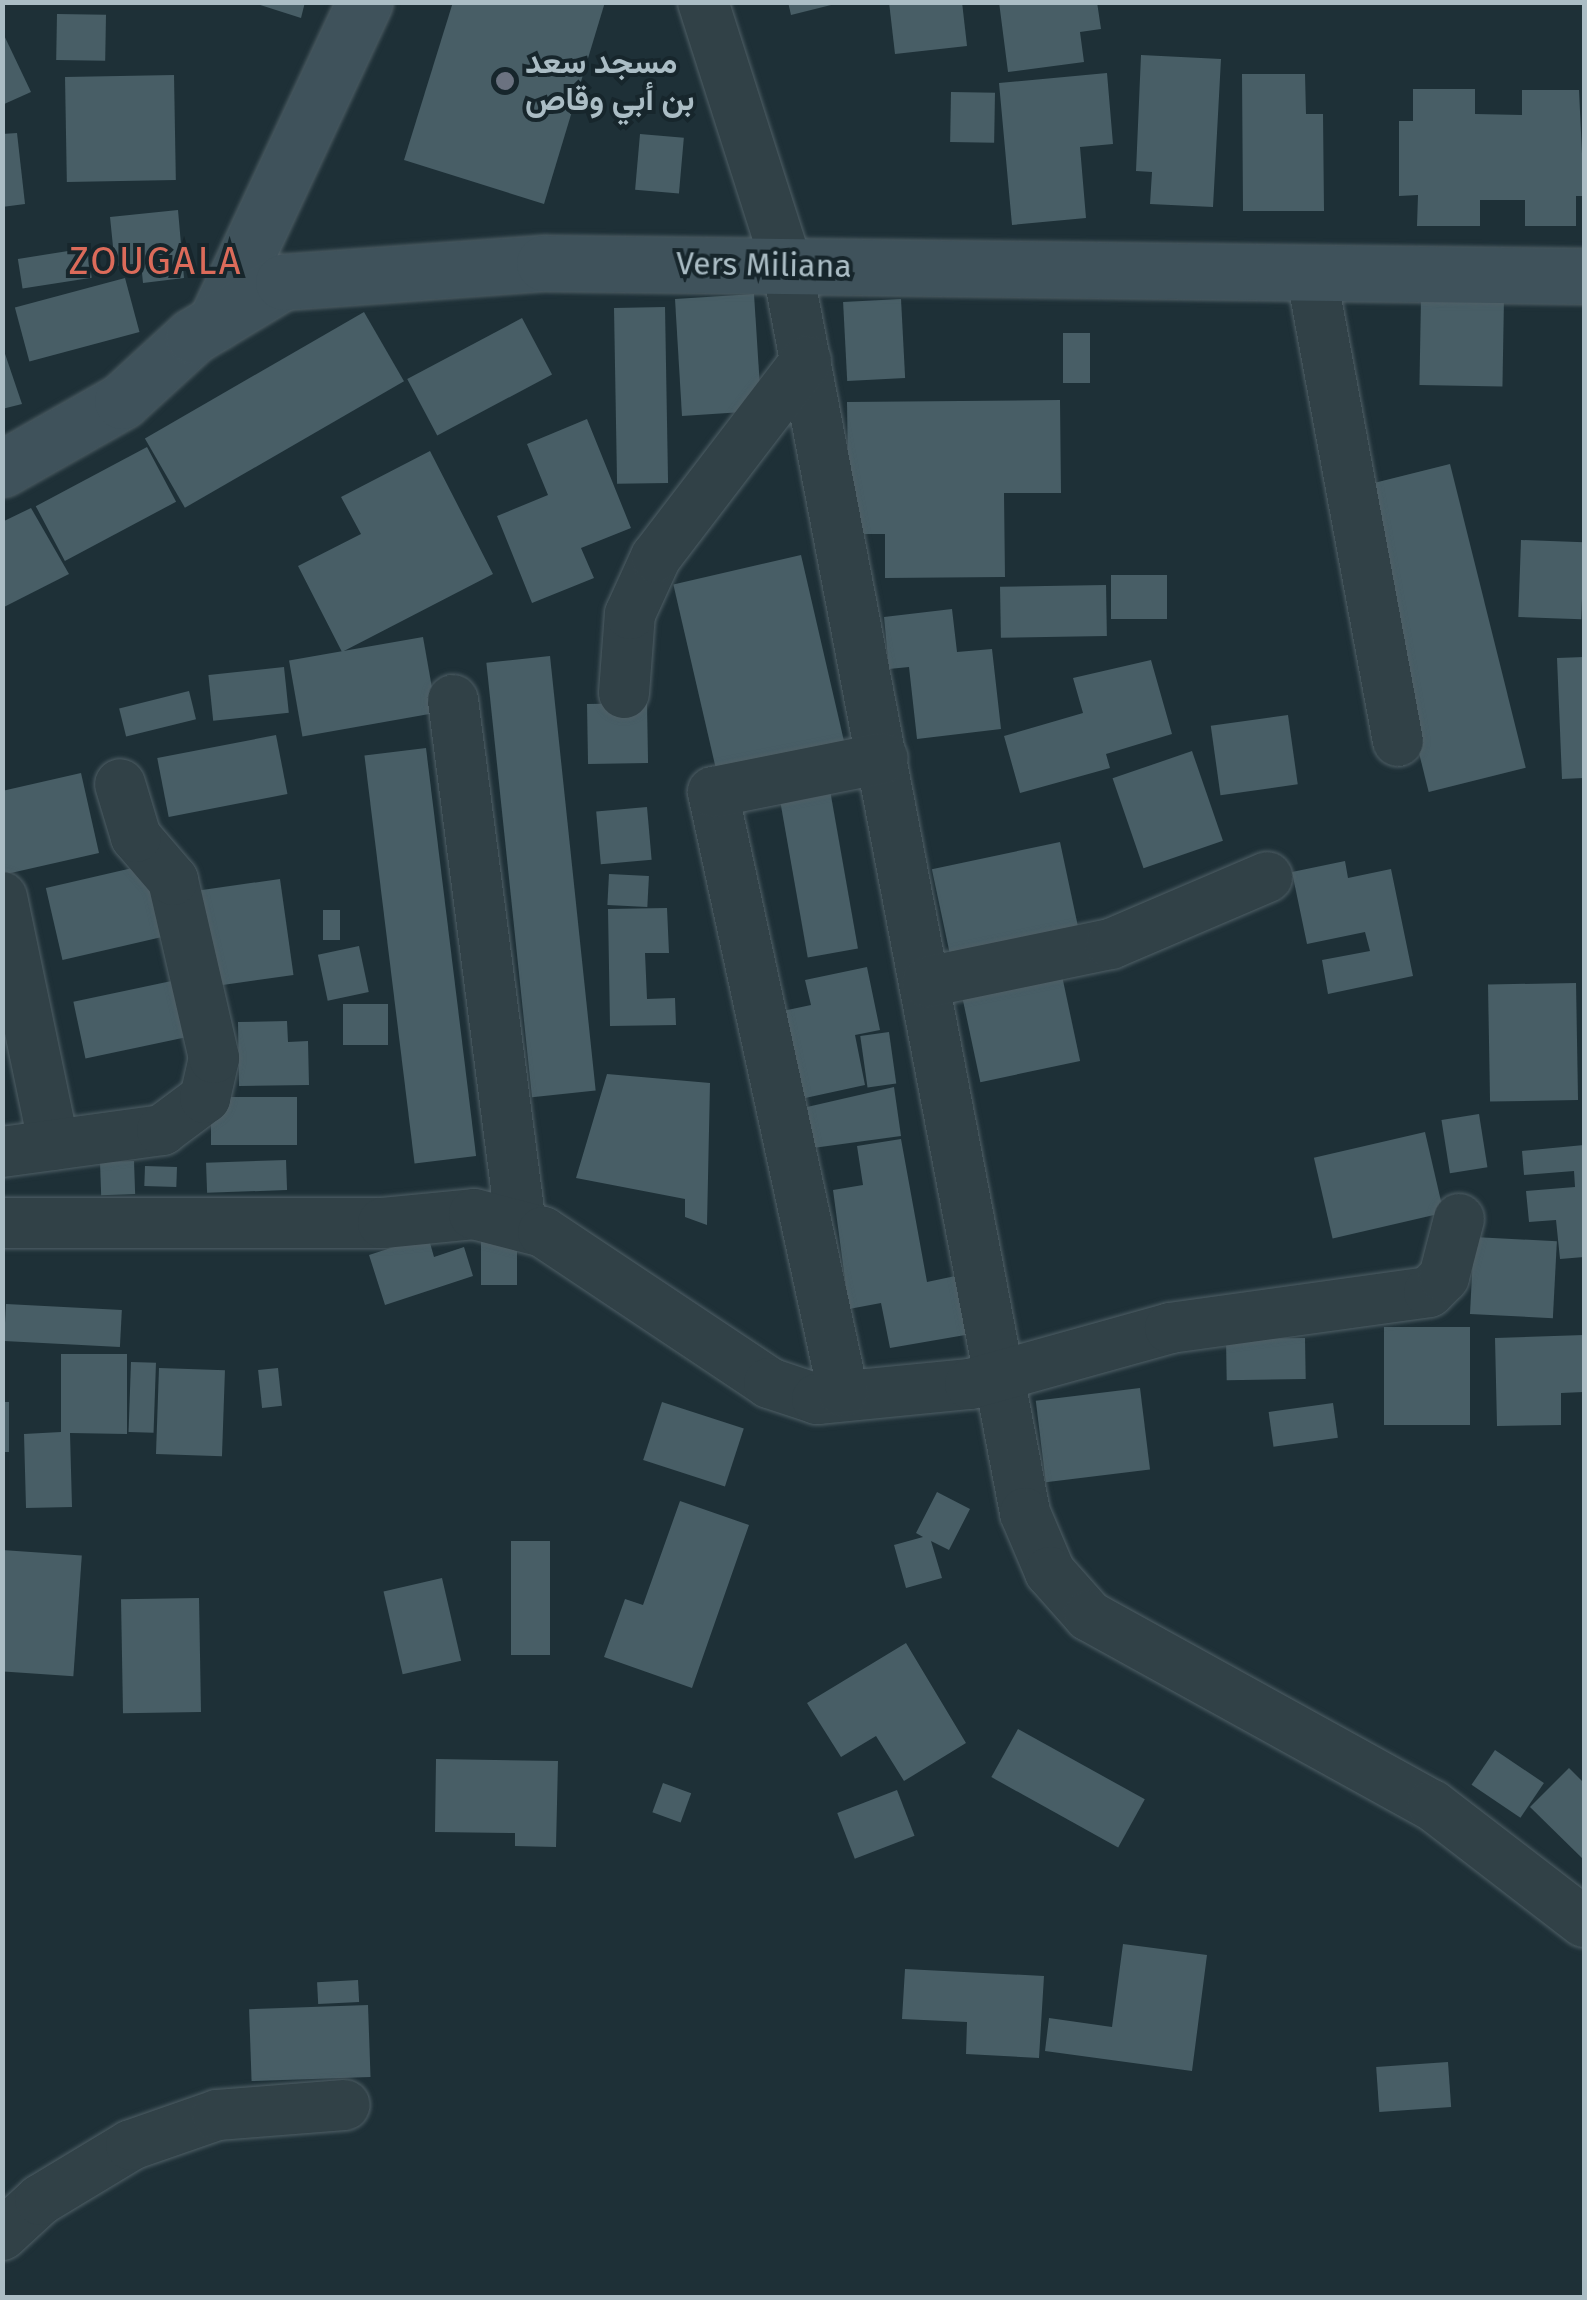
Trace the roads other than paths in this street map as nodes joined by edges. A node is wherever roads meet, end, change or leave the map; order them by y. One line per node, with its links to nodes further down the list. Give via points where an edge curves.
1 (365, 2): 6 (main road)
2 (703, 2): 3 (street)
3 (787, 266): 4 (main road, Vers Miliana); 6 (main road, Vers Miliana, via 544,263 283,282); 7 (street)
4 (1311, 272): 5 (main road, Vers Miliana); 11 (street)
5 (1584, 276)
6 (215, 323): 8 (main road, Vers Miliana, via 122,401)
7 (806, 361): 9 (street, via 656,557 630,614); 12 (street)
8 (2, 469)
9 (624, 694)
10 (453, 700): 21 (street)
11 (1398, 742)
12 (883, 758): 16 (street); 23 (street, via 713,792)
13 (120, 784): 17 (street, via 136,837 173,880 214,1058 205,1098 162,1130)
14 (1266, 877): 16 (street, via 1111,944)
15 (2, 897): 17 (street)
16 (927, 982): 22 (street)
17 (54, 1145): 18 (street)
18 (2, 1152)
19 (1460, 1219): 22 (street, via 1444,1277 1429,1292 1170,1328)
20 (2, 1223): 21 (street, via 325,1224 474,1214)
21 (521, 1226): 23 (street, via 768,1383 817,1399)
22 (1003, 1372): 23 (street, via 970,1384); 24 (street, via 1025,1513 1050,1572 1089,1616 1432,1805)
23 (843, 1392)
24 (1584, 1922)
25 (344, 2105): 26 (street, via 217,2116 131,2145 40,2200)
26 (2, 2235)

